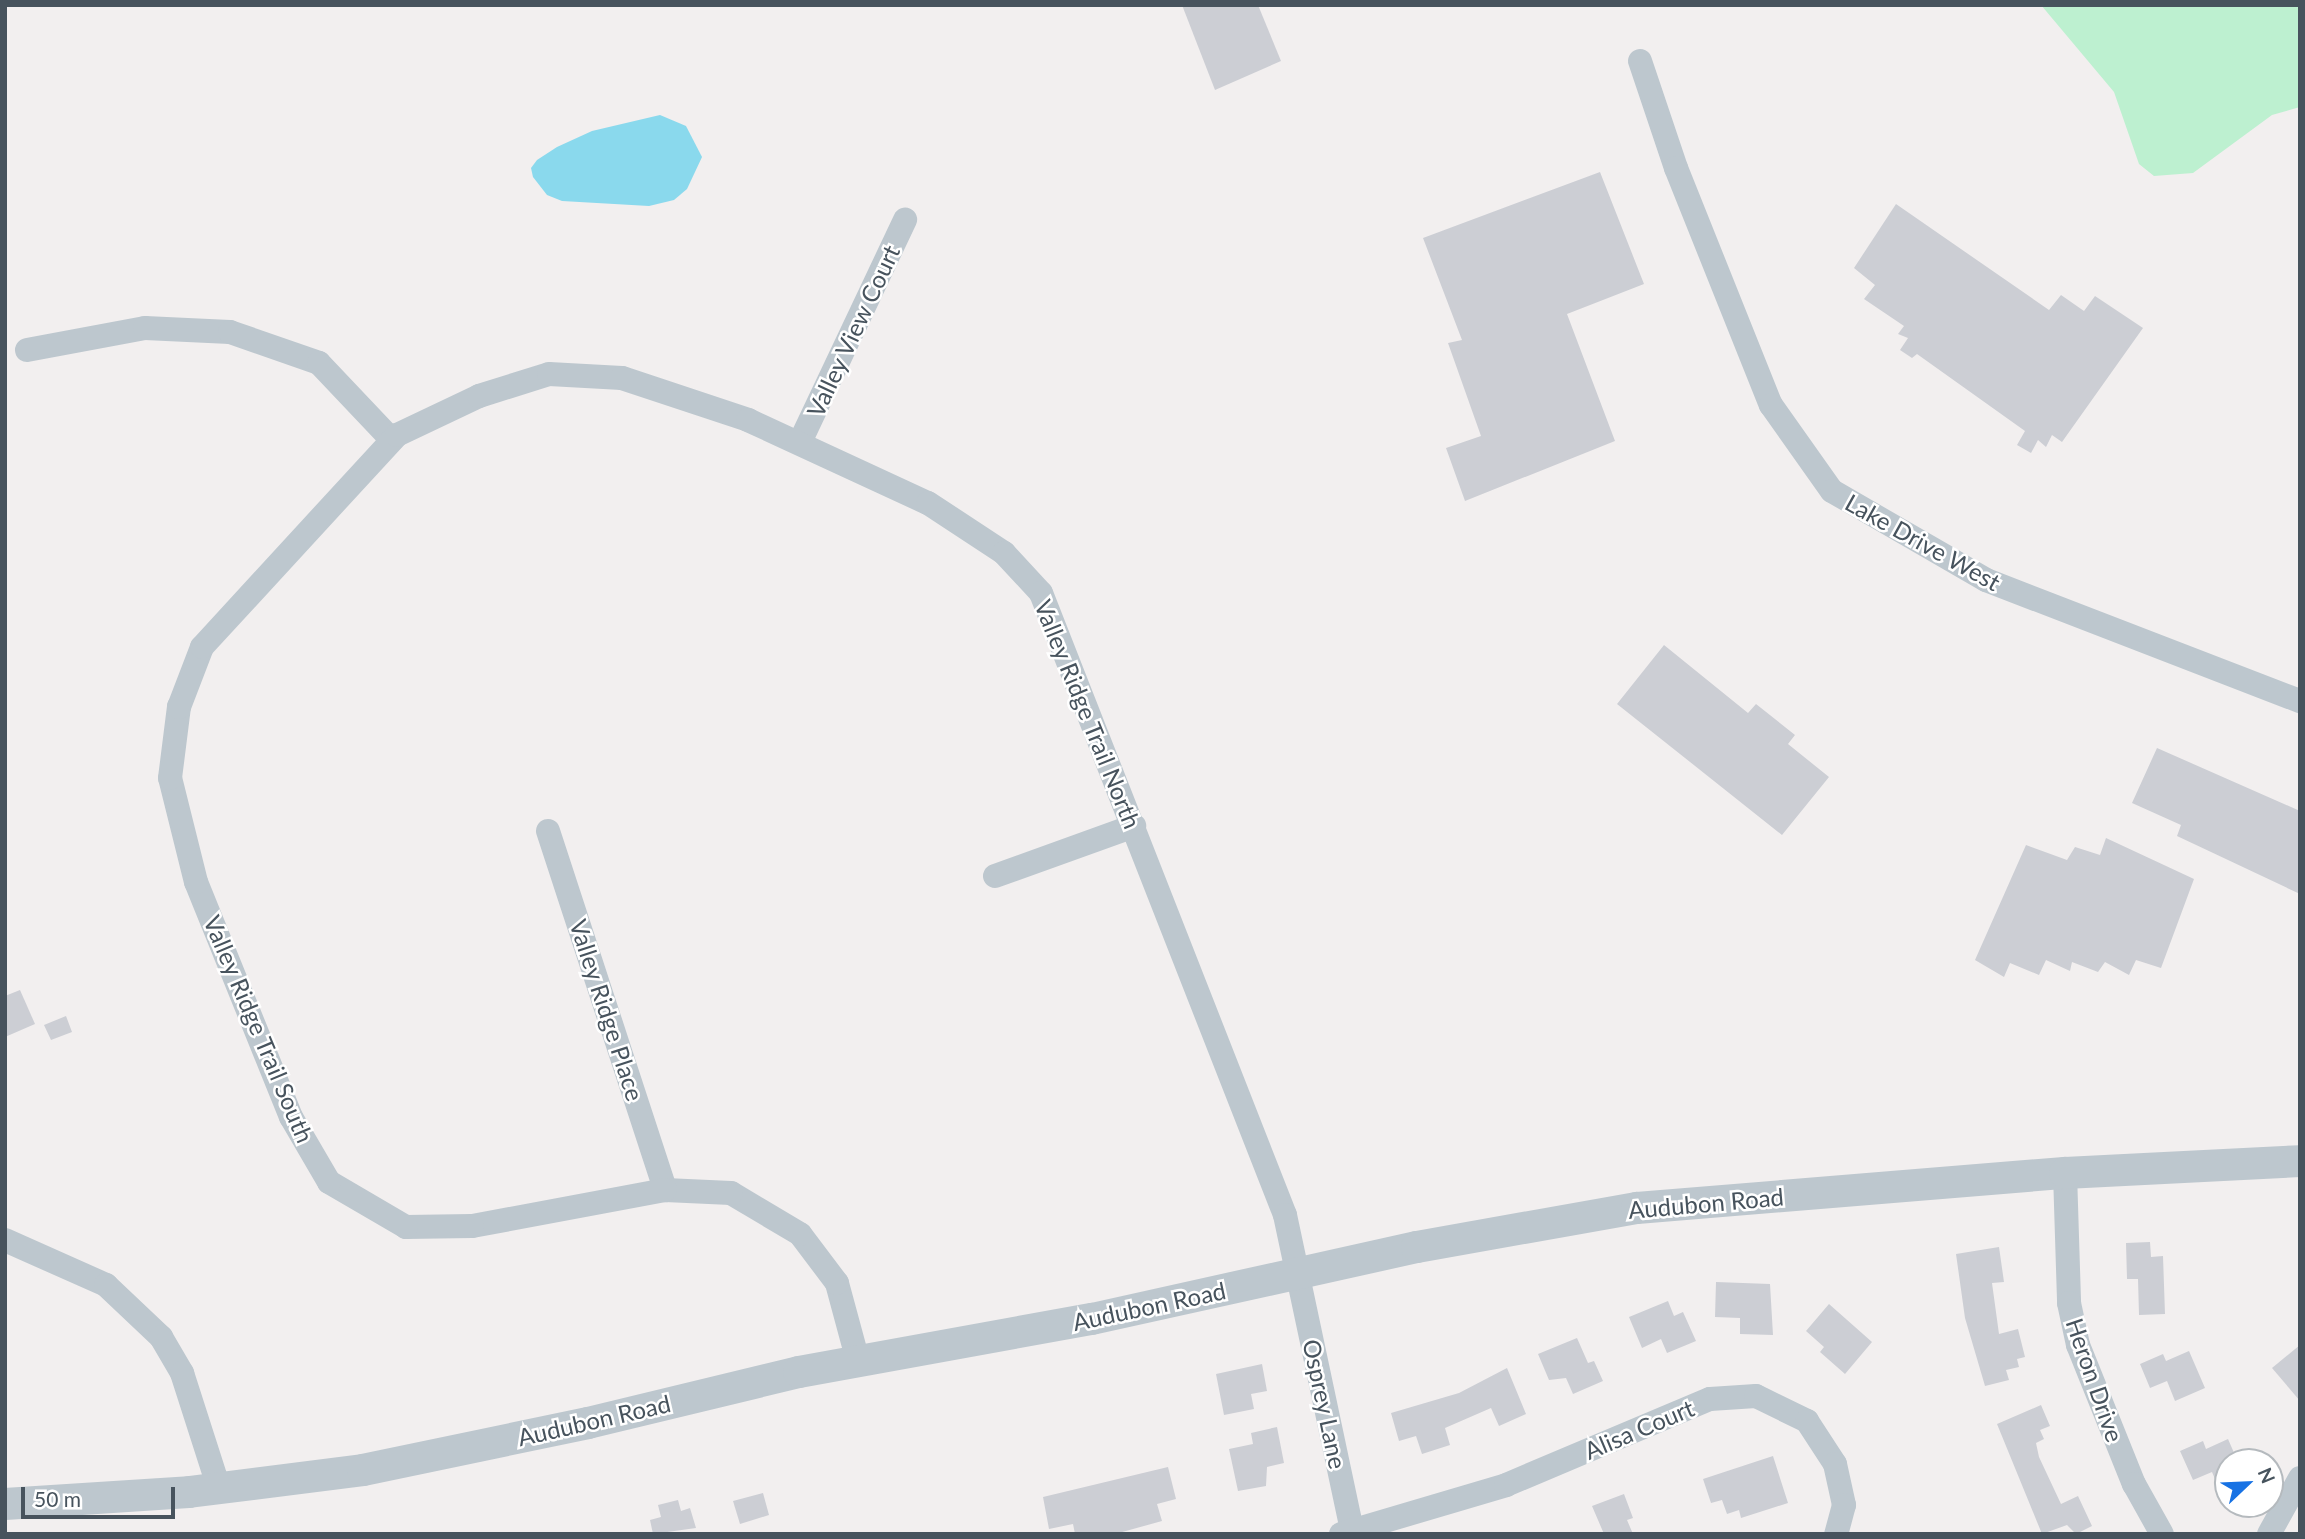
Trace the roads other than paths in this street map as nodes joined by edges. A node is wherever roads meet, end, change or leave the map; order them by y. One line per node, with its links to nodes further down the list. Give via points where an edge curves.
1 (1640, 61): 6 (street, Lake Drive West, via 1676,168 1772,405 1832,491 1986,580)
2 (905, 220): 5 (street, Valley View Court)
3 (27, 350): 4 (street, via 145,328 230,332 319,363)
4 (392, 440): 5 (street, Valley Ridge Trail North, via 479,396 550,374 622,378); 12 (street, Valley Ridge Trail South, via 202,647 179,707 170,778 196,881 291,1117 329,1182 406,1227 472,1226)
5 (800, 442): 7 (street, Valley Ridge Trail North, via 928,503 1004,553 1041,593)
6 (2300, 701)
7 (1134, 826): 9 (street); 14 (street, Valley Ridge Trail North, via 1285,1215)
8 (548, 831): 12 (street, Valley Ridge Place)
9 (995, 876)
10 (2300, 1161): 11 (street, Audubon Road)
11 (2065, 1173): 14 (street, Audubon Road, via 1637,1208); 21 (street, Heron Drive, via 2069,1303 2078,1345 2134,1484)
12 (665, 1190): 15 (street, Valley Ridge Trail South, via 731,1193 800,1234 837,1283)
13 (5, 1240): 17 (street, via 106,1286 161,1337 182,1373)
14 (1296, 1274): 15 (street, Audubon Road, via 1092,1319); 19 (street, Osprey Lane)
15 (858, 1361): 17 (street, Audubon Road, via 363,1470)
16 (2300, 1478): 22 (street)
17 (219, 1488): 18 (street, Audubon Road)
18 (5, 1504)
19 (1349, 1533): 20 (street, Alisa Court, via 1506,1485 1710,1399 1756,1396 1807,1421 1835,1464 1844,1505)
20 (1836, 1534)
21 (2162, 1534)
22 (2269, 1534)

